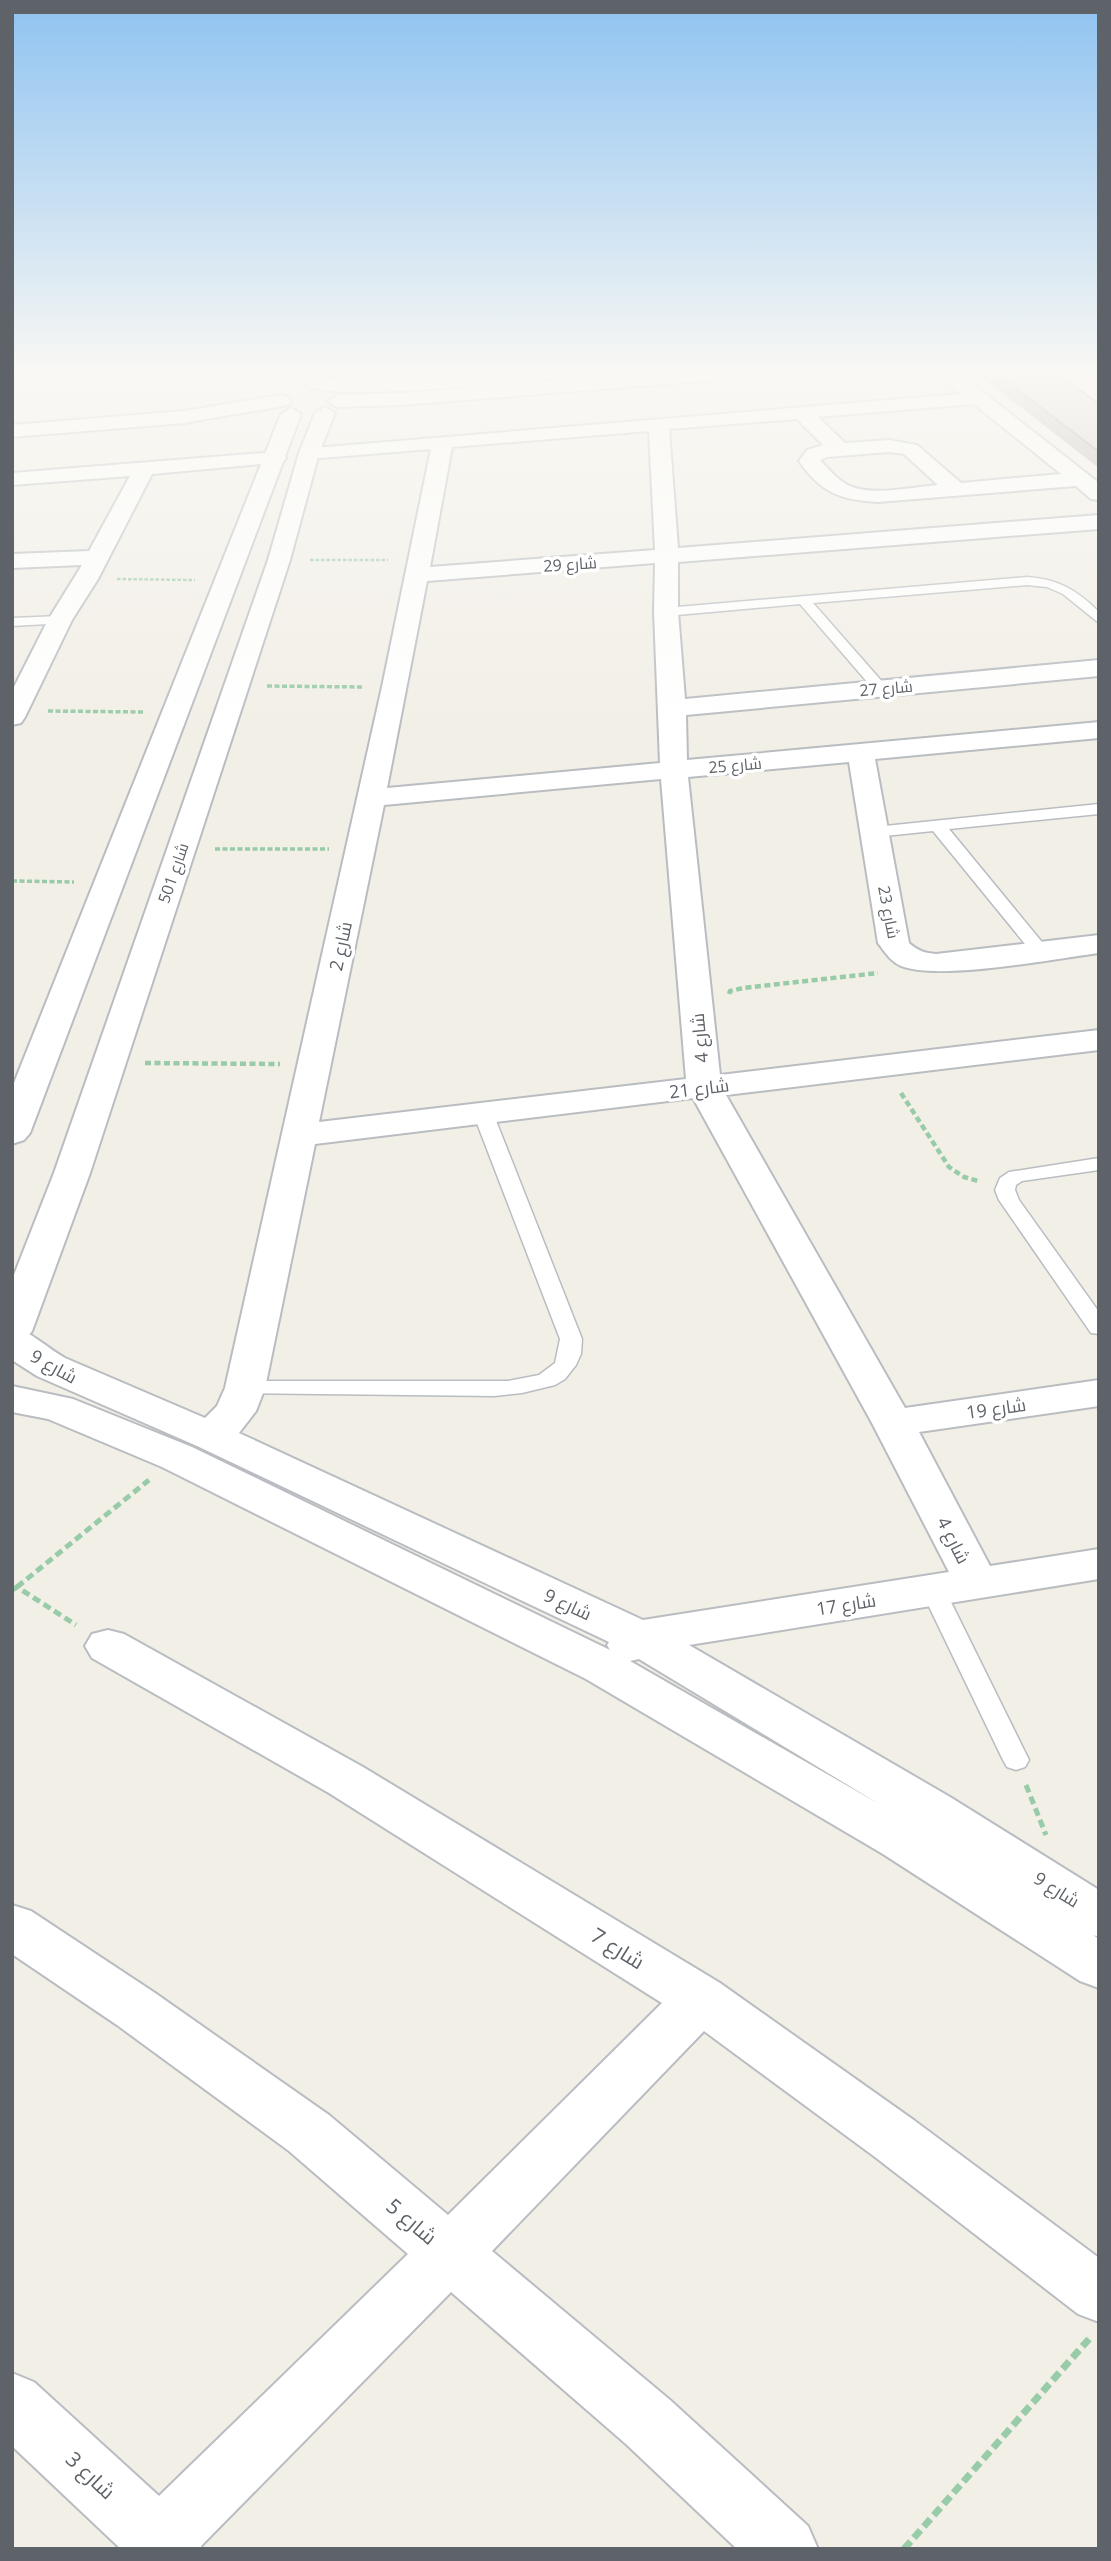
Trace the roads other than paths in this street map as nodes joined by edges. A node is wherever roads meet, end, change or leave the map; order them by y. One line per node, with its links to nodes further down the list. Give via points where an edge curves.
1 (133, 491): 11 (street)
2 (258, 491): 34 (street, via 228,580)
3 (299, 491): 38 (street, شارع 501, via 72,1173)
4 (434, 491): 12 (street, شارع 2)
5 (663, 491): 9 (street, شارع 4)
6 (842, 491): 7 (street, via 878,496)
7 (949, 491)
8 (1099, 522): 9 (street, شارع 29)
9 (667, 557): 12 (street, شارع 29); 14 (street, شارع 4)
10 (12, 561): 11 (street)
11 (91, 568): 16 (street)
12 (420, 568): 25 (street, شارع 2)
13 (803, 600): 14 (lane); 15 (lane, via 1038,581 1066,589); 19 (lane)
14 (666, 612): 20 (street, شارع 4)
15 (1099, 619)
16 (60, 620): 17 (lane); 21 (street)
17 (12, 622)
18 (1099, 668): 19 (street, شارع 27)
19 (880, 688): 20 (street, شارع 27)
20 (673, 708): 24 (street, شارع 4)
21 (14, 714)
22 (1099, 730): 23 (street, شارع 25)
23 (861, 754): 24 (street, شارع 25); 28 (street, شارع 23)
24 (674, 771): 25 (street, شارع 25); 32 (street, شارع 4)
25 (372, 798): 35 (street, شارع 2)
26 (1099, 809): 27 (lane)
27 (937, 825): 28 (lane); 30 (lane)
28 (875, 832): 30 (street, شارع 23, via 894,943 907,958 936,963)
29 (1099, 944): 30 (street, شارع 23)
30 (1040, 951)
31 (1099, 1040): 32 (street, شارع 21)
32 (704, 1087): 33 (street, شارع 21); 43 (street, شارع 4)
33 (483, 1113): 35 (street, شارع 21); 40 (lane, via 571,1339 569,1361 559,1373 544,1382 495,1389)
34 (12, 1133)
35 (299, 1135): 40 (street, شارع 2)
36 (1099, 1164): 37 (lane, via 1016,1176 1005,1190)
37 (1099, 1328)
38 (12, 1331)
39 (12, 1339): 44 (street, شارع 9, via 32,1356)
40 (245, 1388): 44 (street, شارع 2, via 235,1411)
41 (1099, 1393): 43 (street, شارع 19)
42 (12, 1399): 44 (street, شارع 9)
43 (893, 1423): 46 (street, شارع 4)
44 (195, 1447): 48 (street, شارع 9); 50 (street, شارع 9)
45 (1099, 1564): 46 (street, شارع 17)
46 (976, 1583): 47 (street, شارع 17)
47 (933, 1590): 48 (street, شارع 17); 51 (lane)
48 (639, 1637): 50 (street); 52 (street, شارع 9)
49 (108, 1646): 55 (street, شارع 7, via 346,1780)
50 (603, 1667): 54 (street, شارع 9, via 901,1840)
51 (1016, 1760)
52 (1085, 1907)
53 (12, 1926): 56 (street, شارع 5, via 309,2133)
54 (1099, 1966)
55 (701, 1998): 56 (street); 57 (street, شارع 7)
56 (450, 2253): 59 (street); 60 (street, شارع 5, via 648,2422)
57 (1099, 2294)
58 (12, 2403): 59 (street, شارع 3)
59 (165, 2544)
60 (785, 2549)

